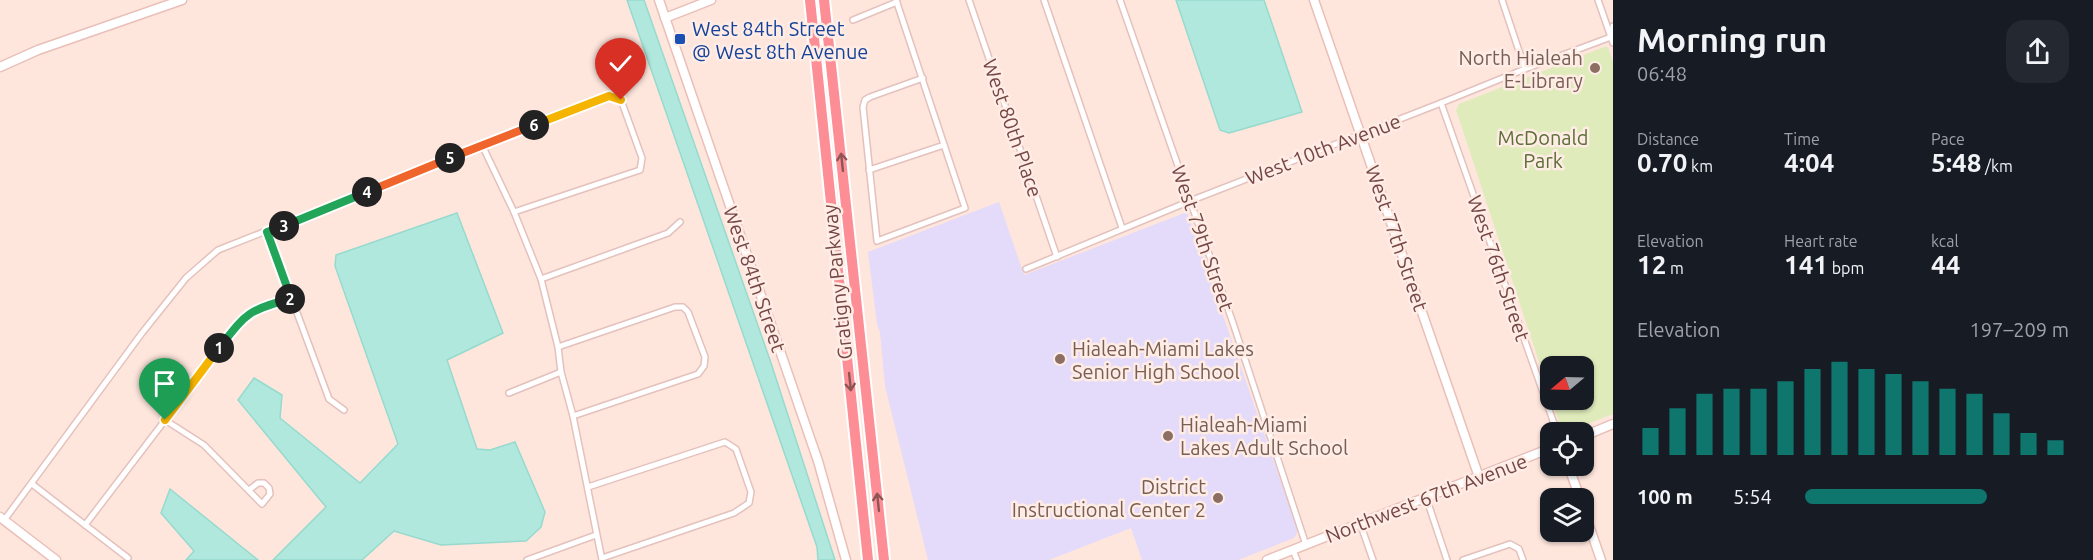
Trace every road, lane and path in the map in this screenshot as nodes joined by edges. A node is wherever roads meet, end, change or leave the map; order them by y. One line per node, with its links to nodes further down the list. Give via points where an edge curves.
1 (182, 0): 17 (street)
2 (659, 0): 13 (street, West 84th Street)
3 (711, 0): 13 (street)
4 (810, 0): 61 (highway, Gratigny Parkway, one-way to 61)
5 (824, 0): 62 (highway, Gratigny Parkway, one-way to 5)
6 (969, 0): 30 (street, West 80th Place)
7 (1044, 0): 28 (street)
8 (1120, 0): 25 (street, West 79th Street)
9 (1314, 0): 21 (street, West 77th Street)
10 (1502, 0): 18 (street)
11 (1598, 0): 16 (street)
12 (897, 1): 14 (street); 19 (street)
13 (665, 18): 60 (street, West 84th Street, via 818,460)
14 (853, 20)
15 (1613, 26): 16 (street)
16 (1612, 40): 18 (street, West 10th Avenue)
17 (0, 67)
18 (1525, 69): 20 (street, West 10th Avenue)
19 (923, 78): 23 (street); 24 (street, via 865,100)
20 (1442, 103): 21 (street, West 10th Avenue); 40 (street, West 76th Street)
21 (1361, 134): 25 (street, West 10th Avenue); 44 (street, West 77th Street)
22 (482, 145): 26 (street); 26 (street, via 609,96 621,100 642,158 640,170); 29 (street)
23 (944, 145): 24 (street); 24 (street, via 965,208 877,241)
24 (869, 170)
25 (1190, 201): 28 (street, West 10th Avenue); 54 (street, West 79th Street)
26 (514, 212): 32 (street)
27 (680, 222): 32 (street, via 668,233)
28 (1122, 228): 30 (street, West 10th Avenue)
29 (267, 232): 33 (street); 45 (street, via 218,250 186,278)
30 (1057, 257): 31 (street, West 10th Avenue)
31 (1026, 269)
32 (541, 279): 34 (street)
33 (291, 298): 37 (street, via 329,399); 39 (street, via 258,308 243,318)
34 (558, 347): 35 (street); 38 (street, via 675,306 688,312 705,357 698,374)
35 (561, 372): 36 (street); 38 (street)
36 (509, 393)
37 (344, 410)
38 (573, 416): 46 (street)
39 (165, 420): 47 (street, via 204,445); 51 (street)
40 (1554, 422)
41 (1613, 424): 42 (street)
42 (1594, 432)
43 (1540, 452): 44 (street, Northwest 67th Avenue)
44 (1479, 477): 48 (street, Northwest 67th Avenue)
45 (32, 484): 49 (street); 51 (street)
46 (588, 487): 52 (street); 57 (street, via 725,441 736,449 751,492 749,503 734,513)
47 (249, 490): 47 (street, via 262,504 270,494 264,483)
48 (1426, 497): 50 (street, Northwest 67th Avenue); 66 (street)
49 (2, 518): 58 (street)
50 (1360, 523): 54 (street, Northwest 67th Avenue); 65 (street)
51 (85, 525): 56 (street)
52 (596, 535): 57 (street); 59 (street)
53 (1594, 540): 69 (street)
54 (1306, 544): 55 (street, Northwest 67th Avenue)
55 (1293, 550): 63 (street, Northwest 67th Avenue); 64 (street)
56 (128, 558)
57 (602, 559)
58 (56, 560)
59 (527, 560)
60 (846, 560)
61 (868, 560)
62 (884, 560)
63 (1267, 560)
64 (1297, 560)
65 (1373, 560)
66 (1447, 560)
67 (1463, 560): 68 (street, via 1510,544 1519,549)
68 (1523, 560)
69 (1601, 560)

